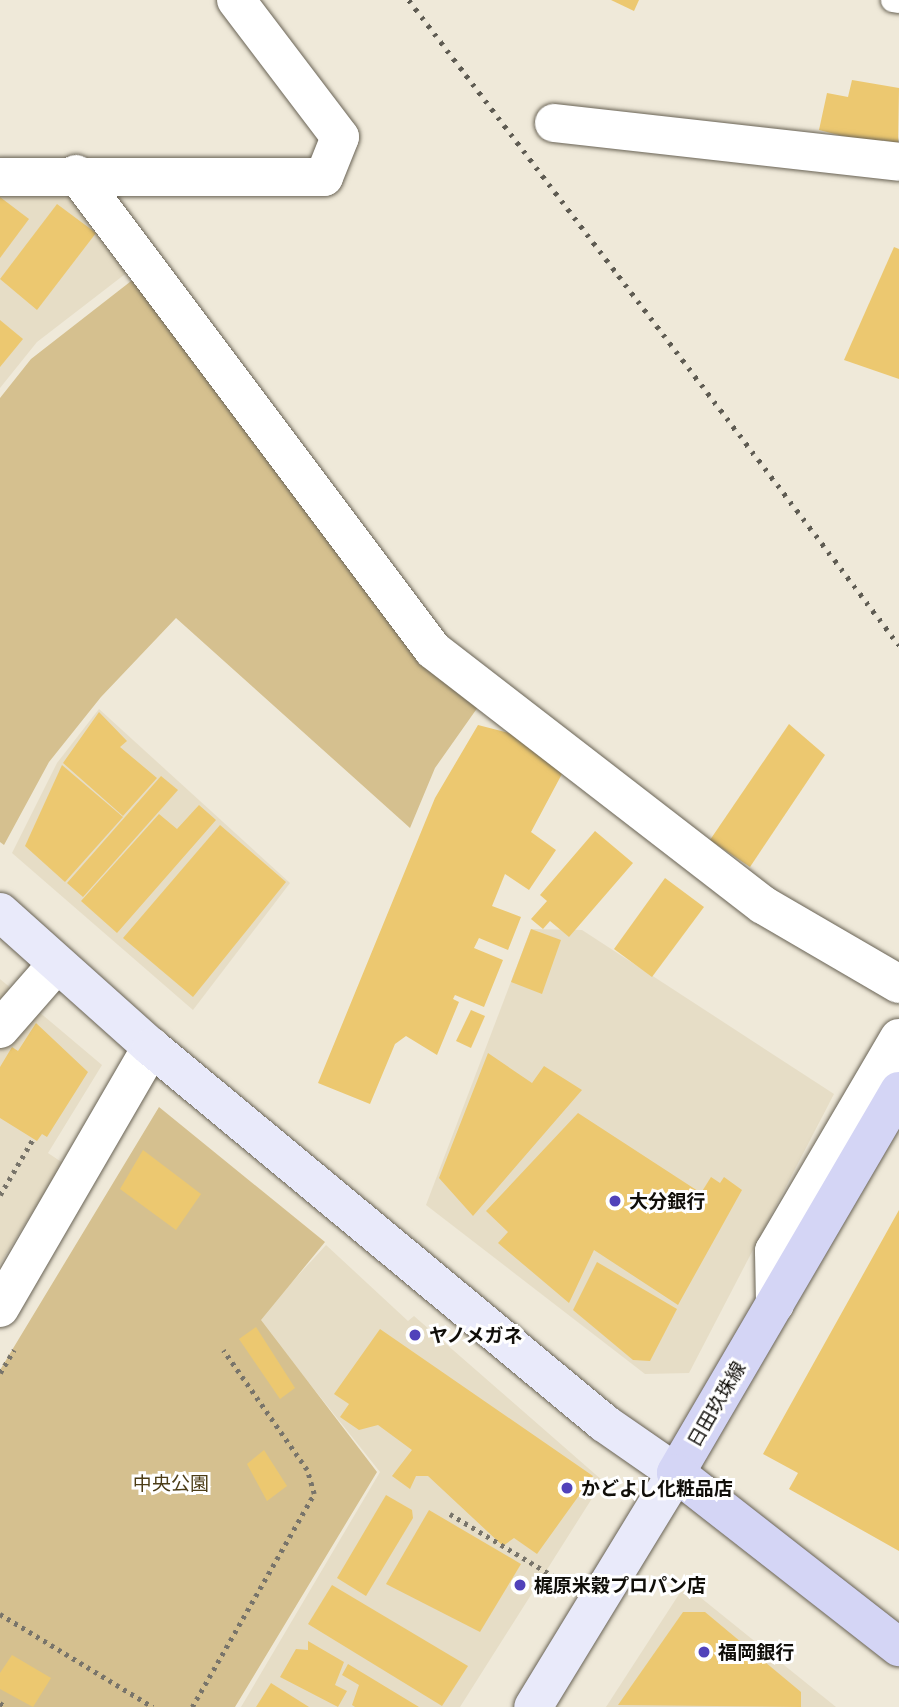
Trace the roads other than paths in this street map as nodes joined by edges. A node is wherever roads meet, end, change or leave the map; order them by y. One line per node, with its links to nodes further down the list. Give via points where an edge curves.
1 (236, 0): 6 (street, via 340,137 324,177)
2 (893, 0): 3 (lane)
3 (899, 1)
4 (554, 123): 5 (street)
5 (899, 162)
6 (76, 174): 7 (street); 10 (street, via 433,650 763,905)
7 (0, 177)
8 (0, 912): 9 (street)
9 (57, 964): 11 (street); 13 (street)
10 (899, 984)
11 (0, 1029)
12 (899, 1038): 15 (street, via 774,1251)
13 (151, 1047): 16 (street); 17 (street, via 604,1423)
14 (899, 1091): 15 (main road, 日田玖珠線)
15 (775, 1304): 17 (main road, 日田玖珠線)
16 (0, 1308)
17 (676, 1473): 18 (main road); 19 (street)
18 (899, 1647)
19 (533, 1707)

